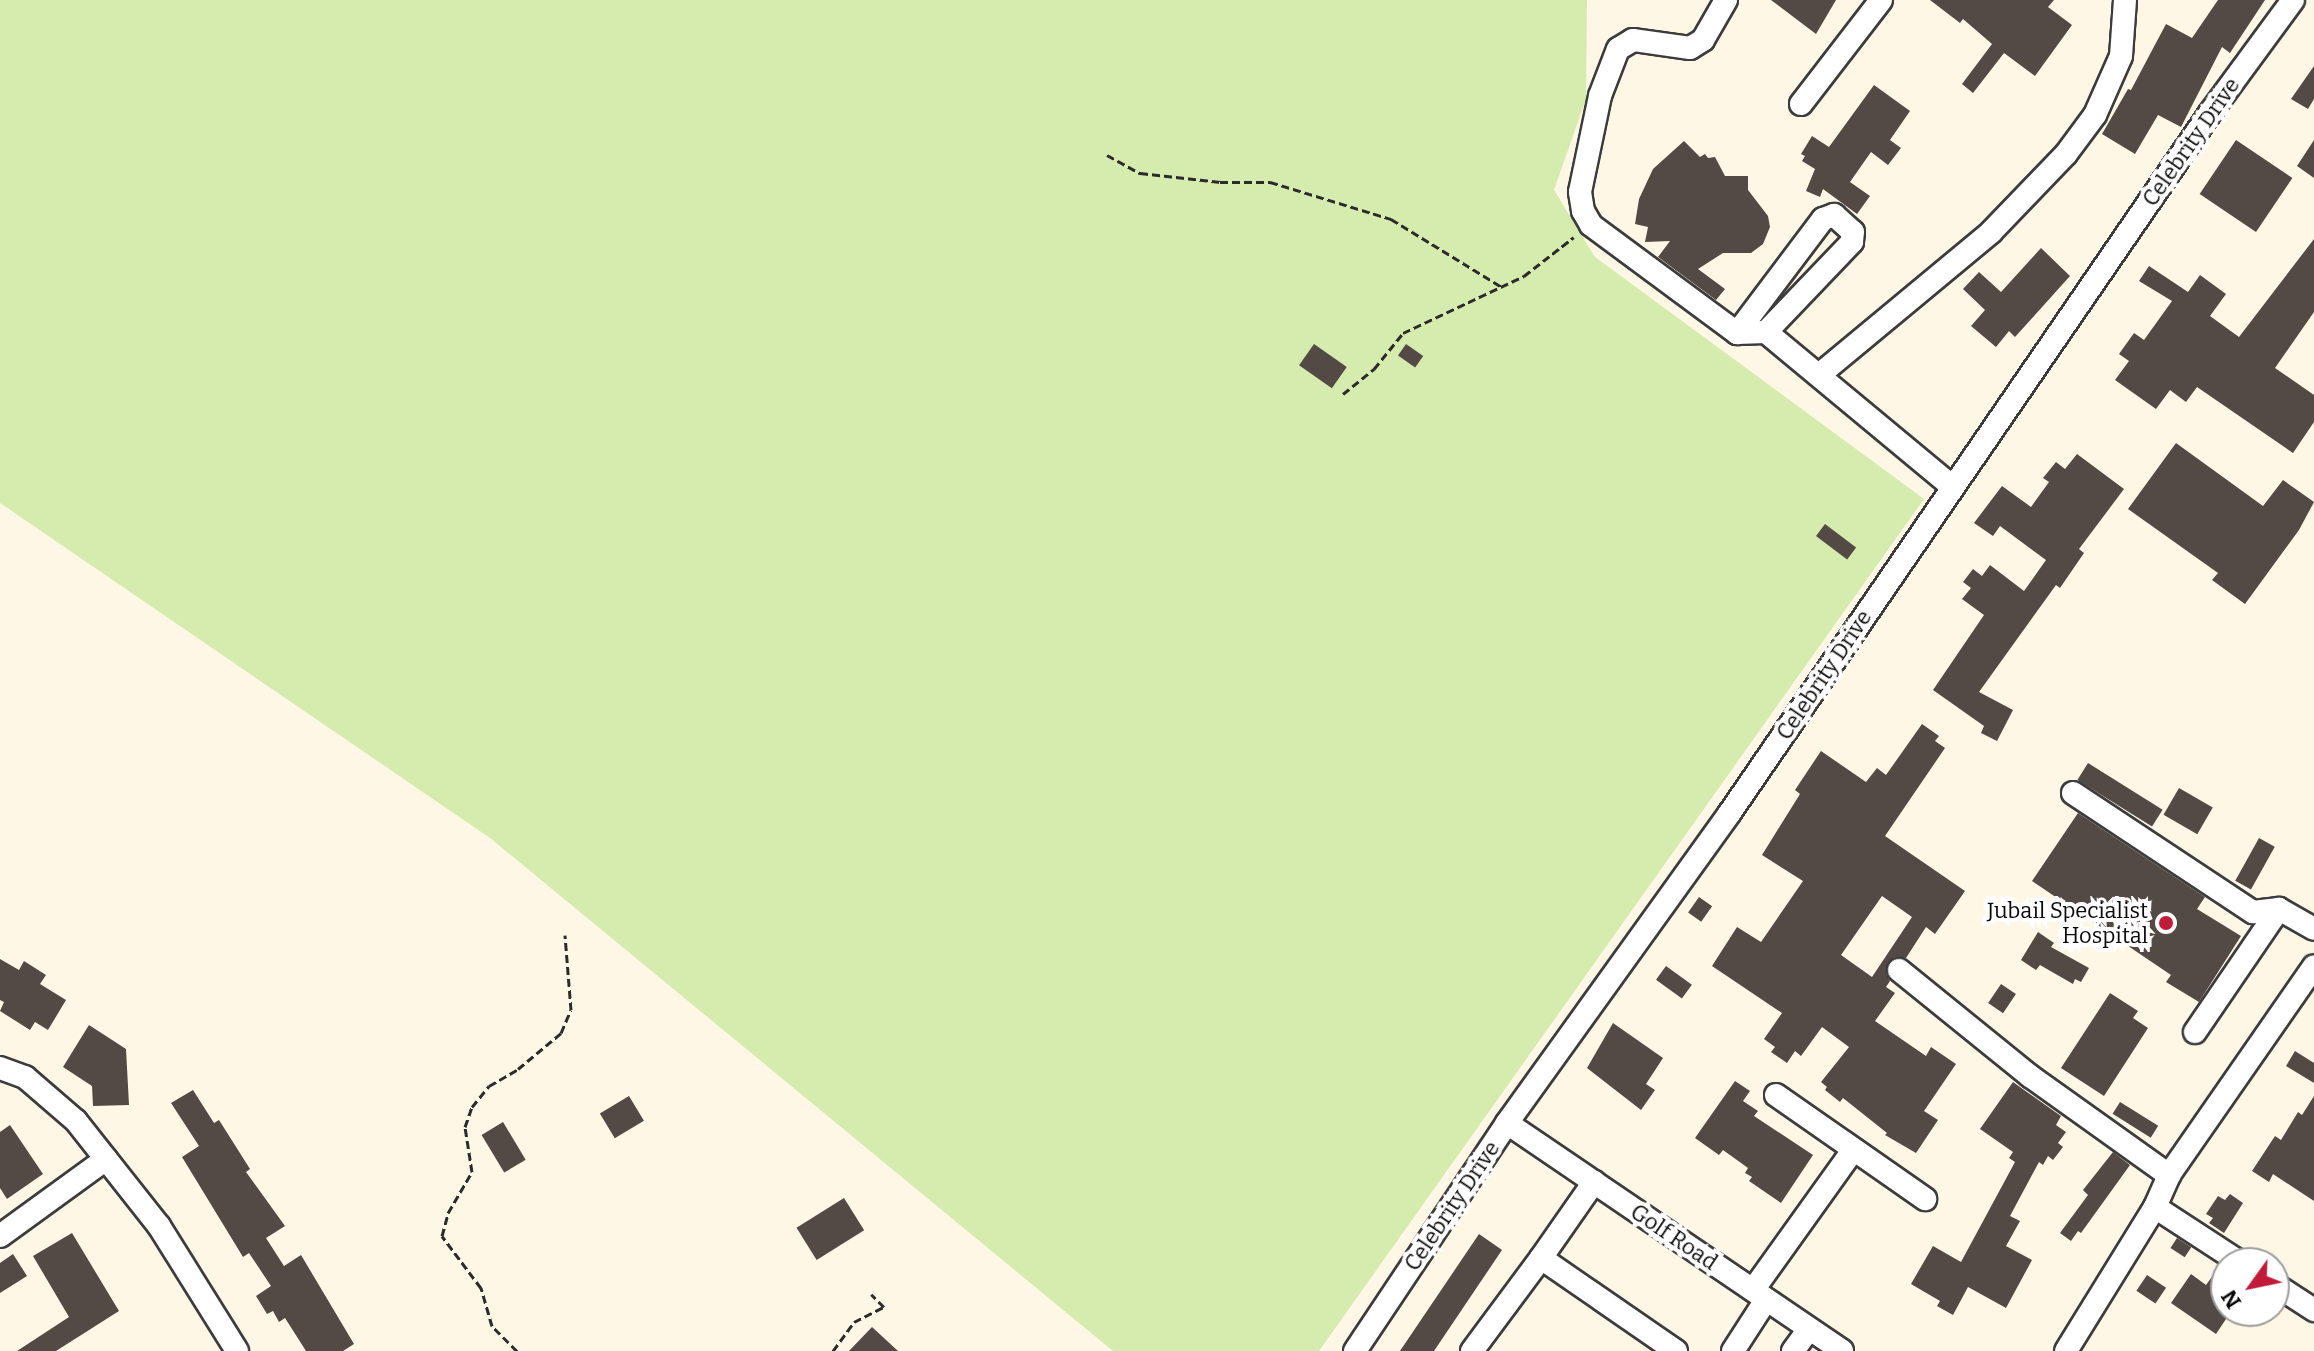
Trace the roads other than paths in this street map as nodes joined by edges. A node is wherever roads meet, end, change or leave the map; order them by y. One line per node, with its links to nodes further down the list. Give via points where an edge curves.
1 (1726, 0): 7 (street, via 1703,40 1690,48 1633,40 1618,49 1600,96 1580,192 1591,225)
2 (1881, 0): 5 (street)
3 (2125, 0): 8 (street, via 2121,56 2095,115 2066,154 1991,232)
4 (2293, 0): 9 (street, Celebrity Drive)
5 (1801, 104)
6 (1766, 332): 7 (street); 7 (street, via 1852,242 1853,232 1834,215 1823,219); 8 (street)
7 (1737, 333)
8 (1819, 375): 9 (street)
9 (1953, 487): 18 (street, Celebrity Drive, via 1729,814)
10 (2073, 793): 11 (street, via 2253,912)
11 (2279, 909): 12 (street); 15 (street)
12 (2314, 929)
13 (1899, 970): 21 (street, via 2030,1076)
14 (2311, 978): 21 (street)
15 (2195, 1032)
16 (0, 1068): 20 (street, via 25,1077 76,1121)
17 (1776, 1095): 19 (street)
18 (1507, 1123): 22 (street, Golf Road); 33 (street, Celebrity Drive)
19 (1854, 1149): 23 (street); 29 (street)
20 (106, 1159): 25 (street); 32 (street, via 159,1226)
21 (2169, 1175): 24 (street)
22 (1594, 1182): 27 (street); 29 (street, Golf Road)
23 (1925, 1199)
24 (2155, 1207): 26 (street); 39 (street)
25 (0, 1236)
26 (2216, 1247)
27 (1541, 1258): 34 (street); 35 (street)
28 (2290, 1294): 30 (street)
29 (1760, 1295): 31 (street, Golf Road); 36 (street)
30 (2314, 1310)
31 (1809, 1329): 37 (street); 38 (street, Golf Road)
32 (237, 1351)
33 (1355, 1351)
34 (1472, 1351)
35 (1676, 1351)
36 (1733, 1351)
37 (1793, 1351)
38 (1842, 1351)
39 (2066, 1351)

